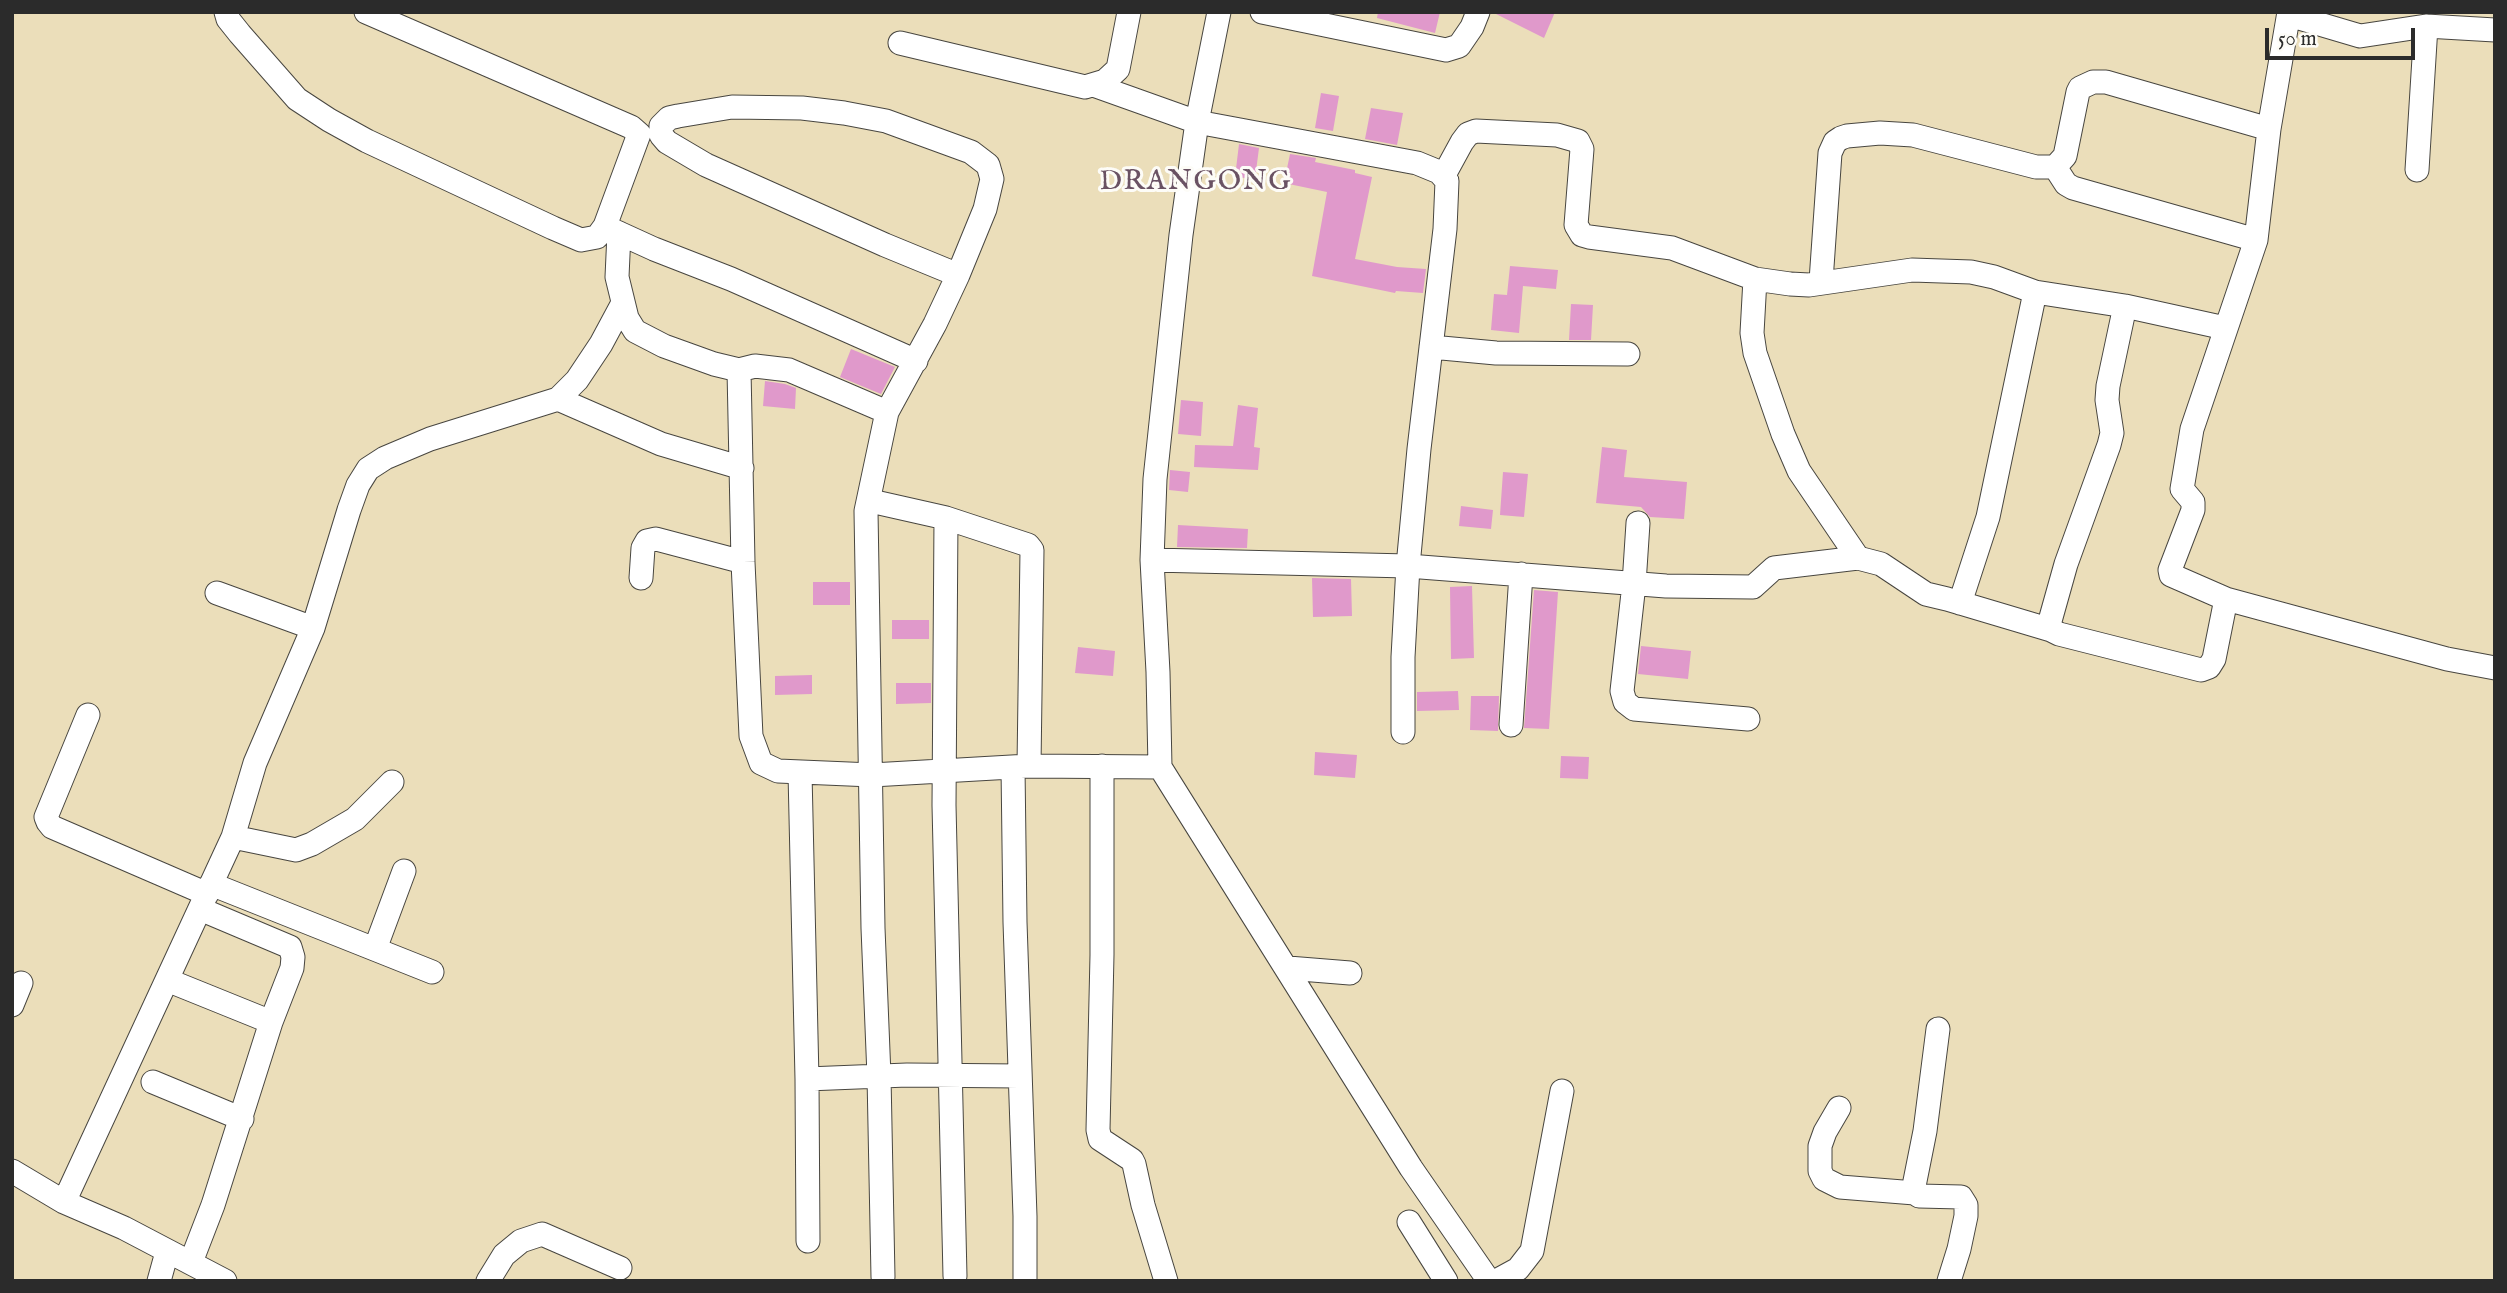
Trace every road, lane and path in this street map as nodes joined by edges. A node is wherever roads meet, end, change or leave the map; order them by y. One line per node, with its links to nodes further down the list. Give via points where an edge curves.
1 (226, 12): 19 (street, via 297,99 329,120 581,240)
2 (366, 12): 14 (street)
3 (1129, 12): 11 (street, via 1118,69)
4 (1219, 12): 12 (street)
5 (1262, 12): 6 (street, via 1446,50 1459,46)
6 (1478, 12)
7 (2289, 13): 8 (street, via 2360,36); 13 (street)
8 (2426, 26): 9 (street); 17 (street)
9 (2495, 30)
10 (900, 43): 11 (street, via 1075,86)
11 (1096, 86): 12 (street)
12 (1197, 122): 18 (street, via 1417,163); 39 (street, via 1154,479)
13 (2269, 129): 16 (street, via 2093,82 2078,92 2065,156); 20 (street)
14 (639, 134): 15 (street); 19 (street)
15 (667, 142): 21 (street, via 706,164); 21 (street, via 661,125 669,118 732,107 769,107 886,121 971,152 988,165 992,179)
16 (2055, 167): 20 (street, via 2073,188); 23 (street, via 2036,167 1913,135 1840,138 1829,153)
17 (2417, 170)
18 (1444, 175): 22 (street, via 1462,142 1476,131 1557,135 1578,141 1582,149 1576,225 1582,235 1672,248); 28 (street, via 1446,215)
19 (612, 230): 25 (street); 30 (street)
20 (2256, 240): 27 (street)
21 (958, 275): 30 (street)
22 (1755, 279): 23 (street, via 1809,285); 38 (street, via 1755,353 1783,434 1799,471)
23 (1821, 281): 24 (street, via 1944,270 1994,277)
24 (2035, 292): 26 (street); 47 (street, via 1988,517)
25 (623, 303): 31 (street, via 635,331 664,346); 32 (street, via 601,345)
26 (2124, 306): 27 (street); 49 (street, via 2108,386 2112,433 2066,564)
27 (2225, 328): 46 (street, via 2192,429 2183,480 2182,489 2193,502 2193,510 2169,570 2175,578)
28 (1431, 347): 29 (street); 41 (street)
29 (1628, 354)
30 (916, 361): 33 (street)
31 (739, 370): 33 (street, via 755,366 789,370); 34 (street)
32 (558, 399): 34 (street, via 661,444); 48 (street, via 430,439 368,468 349,510)
33 (887, 412): 35 (street)
34 (742, 468): 40 (street)
35 (868, 505): 36 (street, via 875,502); 60 (street)
36 (946, 518): 56 (street, via 1026,544 1032,550); 58 (street)
37 (1637, 523): 44 (street)
38 (1858, 558): 44 (street, via 1774,568 1753,587); 47 (street, via 1881,564 1926,594)
39 (1152, 560): 41 (street); 57 (street)
40 (743, 562): 43 (street, via 656,539 643,548); 59 (street, via 751,736 761,763 778,771)
41 (1408, 566): 42 (street); 54 (street)
42 (1521, 574): 44 (street); 53 (street)
43 (641, 578)
44 (1634, 584): 52 (street, via 1622,691 1625,702 1633,709)
45 (217, 593): 48 (street)
46 (2226, 599): 49 (street, via 2214,659 2201,670); 50 (street)
47 (1960, 603): 49 (street)
48 (313, 628): 62 (street, via 255,763)
49 (2051, 631)
50 (2495, 668)
51 (88, 715): 64 (street, via 46,817 48,822)
52 (1748, 719)
53 (1511, 725)
54 (1403, 732)
55 (1102, 766): 56 (street); 57 (street); 96 (street, via 1098,1130 1100,1139 1134,1164)
56 (1021, 767): 58 (street); 76 (street)
57 (1160, 767): 66 (street)
58 (945, 772): 60 (street); 74 (street)
59 (800, 773): 60 (street); 77 (street)
60 (872, 775): 75 (street)
61 (392, 782): 62 (street, via 355,819 296,850)
62 (233, 836): 64 (street)
63 (404, 872): 65 (street)
64 (206, 896): 65 (street); 72 (street, via 290,947 292,968); 84 (street)
65 (375, 949): 67 (street)
66 (1288, 968): 68 (street); 98 (street, via 1411,1168)
67 (432, 972)
68 (1350, 973)
69 (172, 982): 72 (street)
70 (22, 983): 71 (street)
71 (12, 1005)
72 (271, 1021): 81 (street)
73 (1938, 1029): 83 (street)
74 (949, 1074): 75 (street); 76 (street); 90 (street)
75 (879, 1076): 77 (street); 91 (street)
76 (1020, 1076): 95 (street)
77 (807, 1079): 86 (street)
78 (153, 1082): 81 (street)
79 (1562, 1090): 99 (street, via 1532,1251 1518,1269)
80 (1839, 1108): 83 (street, via 1820,1146 1819,1171 1824,1179 1840,1187)
81 (242, 1119): 88 (street)
82 (12, 1171): 84 (street)
83 (1915, 1193): 100 (street, via 1961,1196 1966,1205)
84 (64, 1202): 87 (street)
85 (1409, 1222): 97 (street)
86 (808, 1241)
87 (167, 1252): 88 (street); 92 (street)
88 (191, 1262): 93 (street)
89 (620, 1268): 94 (street, via 542,1234 512,1248)
90 (954, 1276)
91 (883, 1277)
92 (159, 1281)
93 (225, 1281)
94 (488, 1281)
95 (1025, 1281)
96 (1166, 1281)
97 (1446, 1281)
98 (1489, 1281)
99 (1496, 1281)
100 (1949, 1281)

